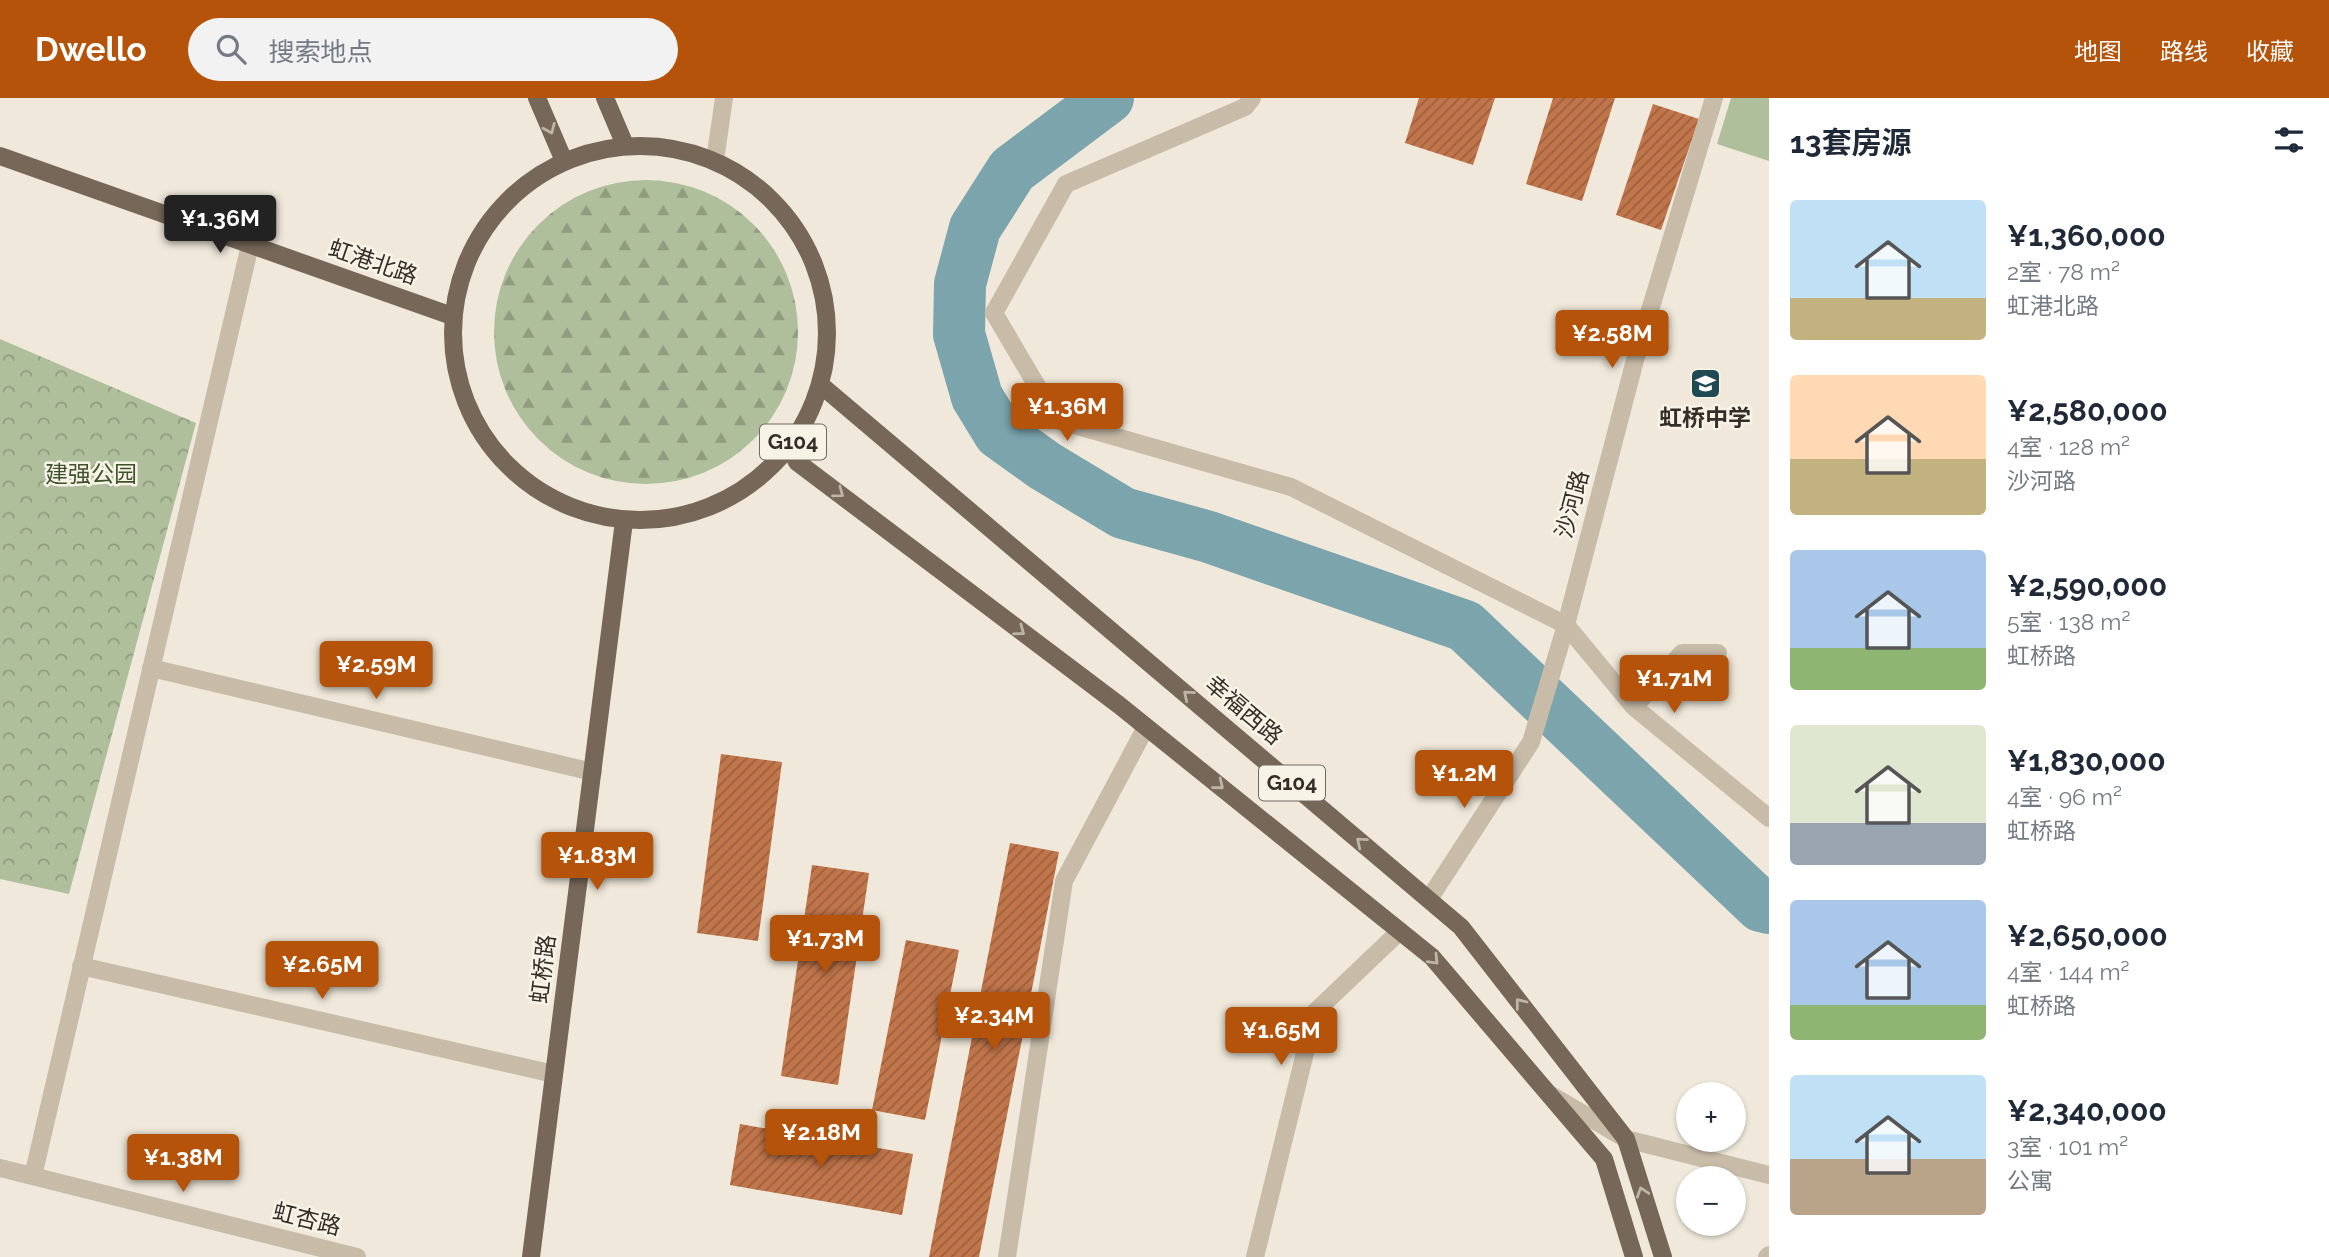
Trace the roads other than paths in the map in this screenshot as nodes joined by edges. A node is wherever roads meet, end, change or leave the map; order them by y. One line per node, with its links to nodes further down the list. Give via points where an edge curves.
1 (537, 98): 9 (main road, one-way to 9)
2 (605, 98): 6 (main road)
3 (724, 98): 8 (street)
4 (1252, 98): 15 (street, via 1245,107 1066,184 995,313 1057,420 1291,487)
5 (1714, 98): 15 (street, 沙河路, via 1635,360)
6 (625, 145): 8 (main road, G104, via 671,147); 9 (main road, G104)
7 (0, 156): 10 (main road, 虹港北路)
8 (715, 160): 12 (main road, G104, via 771,197 811,252 828,318)
9 (564, 161): 11 (main road, G104, via 521,187 487,223 464,268)
10 (250, 245): 11 (main road, 虹港北路); 17 (street)
11 (453, 316): 14 (main road, G104, via 460,390 495,455 552,501)
12 (822, 386): 13 (main road, G104); 22 (main road, 幸福西路 / G104, one-way to 12)
13 (790, 448): 14 (main road, G104, via 756,481 716,506 671,519); 19 (main road, G104, one-way to 19, via 797,462)
14 (624, 521): 20 (main road, 虹桥路)
15 (1566, 625): 18 (street); 22 (street, 沙河路, via 1531,742)
16 (1717, 653): 18 (street, via 1682,653)
17 (152, 668): 20 (street); 24 (street)
18 (1634, 707): 21 (street)
19 (1146, 727): 23 (main road, G104, one-way to 23); 33 (street, via 1064,881)
20 (593, 772): 25 (main road, 虹桥路)
21 (1769, 818)
22 (1429, 899): 27 (main road, 幸福西路 / G104, one-way to 22, via 1461,927)
23 (1400, 931): 26 (main road, G104, one-way to 26, via 1432,957); 34 (street, via 1315,1012)
24 (81, 966): 25 (street); 30 (street)
25 (554, 1074): 32 (main road, 虹桥路)
26 (1548, 1094): 27 (street); 35 (main road, G104, via 1604,1159)
27 (1626, 1139): 29 (street); 36 (main road, 幸福西路 / G104, one-way to 27)
28 (0, 1168): 30 (street, 虹杏路)
29 (1769, 1175)
30 (33, 1176): 31 (street, 虹杏路)
31 (357, 1257)
32 (531, 1257)
33 (1007, 1257)
34 (1255, 1257)
35 (1634, 1257)
36 (1663, 1257)

